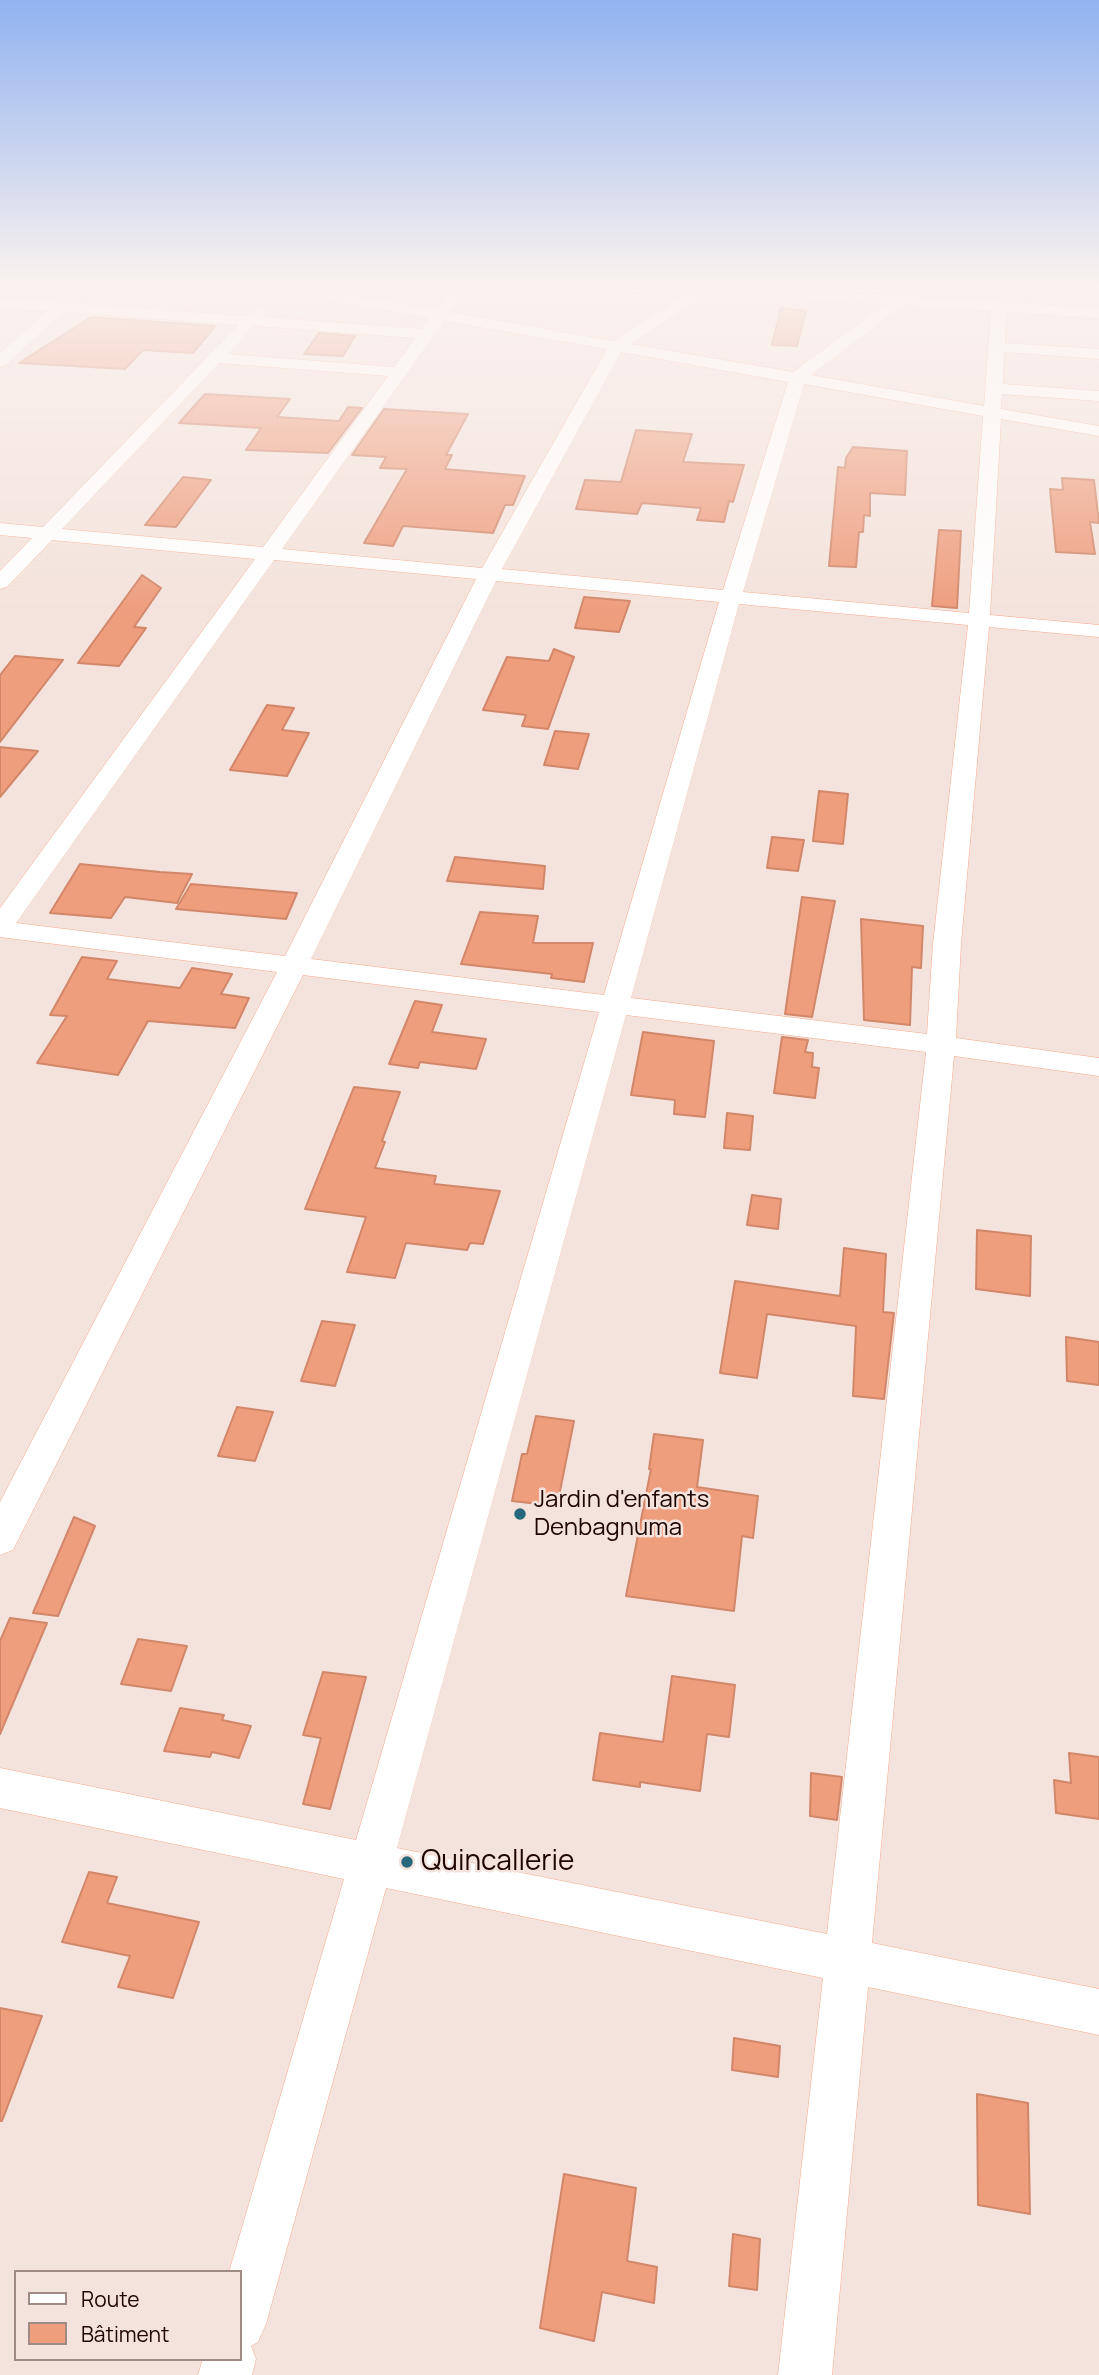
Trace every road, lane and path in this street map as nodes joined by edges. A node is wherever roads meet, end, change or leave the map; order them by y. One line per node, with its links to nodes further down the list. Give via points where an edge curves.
1 (182, 394): 11 (street)
2 (383, 394): 12 (street)
3 (590, 394): 13 (street)
4 (793, 394): 15 (street)
5 (935, 394): 8 (street)
6 (994, 394): 8 (street)
7 (1099, 396): 8 (street)
8 (993, 401): 9 (street); 16 (street)
9 (1099, 431)
10 (0, 529): 11 (street)
11 (48, 534): 12 (street); 14 (street)
12 (269, 553): 13 (street); 18 (street)
13 (489, 574): 15 (street); 19 (street)
14 (0, 583)
15 (731, 596): 16 (street); 20 (street)
16 (979, 622): 17 (street); 21 (street)
17 (1099, 631)
18 (0, 928): 19 (street)
19 (294, 966): 20 (street); 23 (street)
20 (614, 1006): 21 (street); 25 (street)
21 (941, 1045): 22 (street); 26 (street)
22 (1099, 1067)
23 (0, 1539)
24 (0, 1788): 25 (street)
25 (371, 1863): 26 (street); 28 (street)
26 (847, 1961): 27 (street); 29 (street)
27 (1099, 2012)
28 (242, 2317)
29 (805, 2375)

